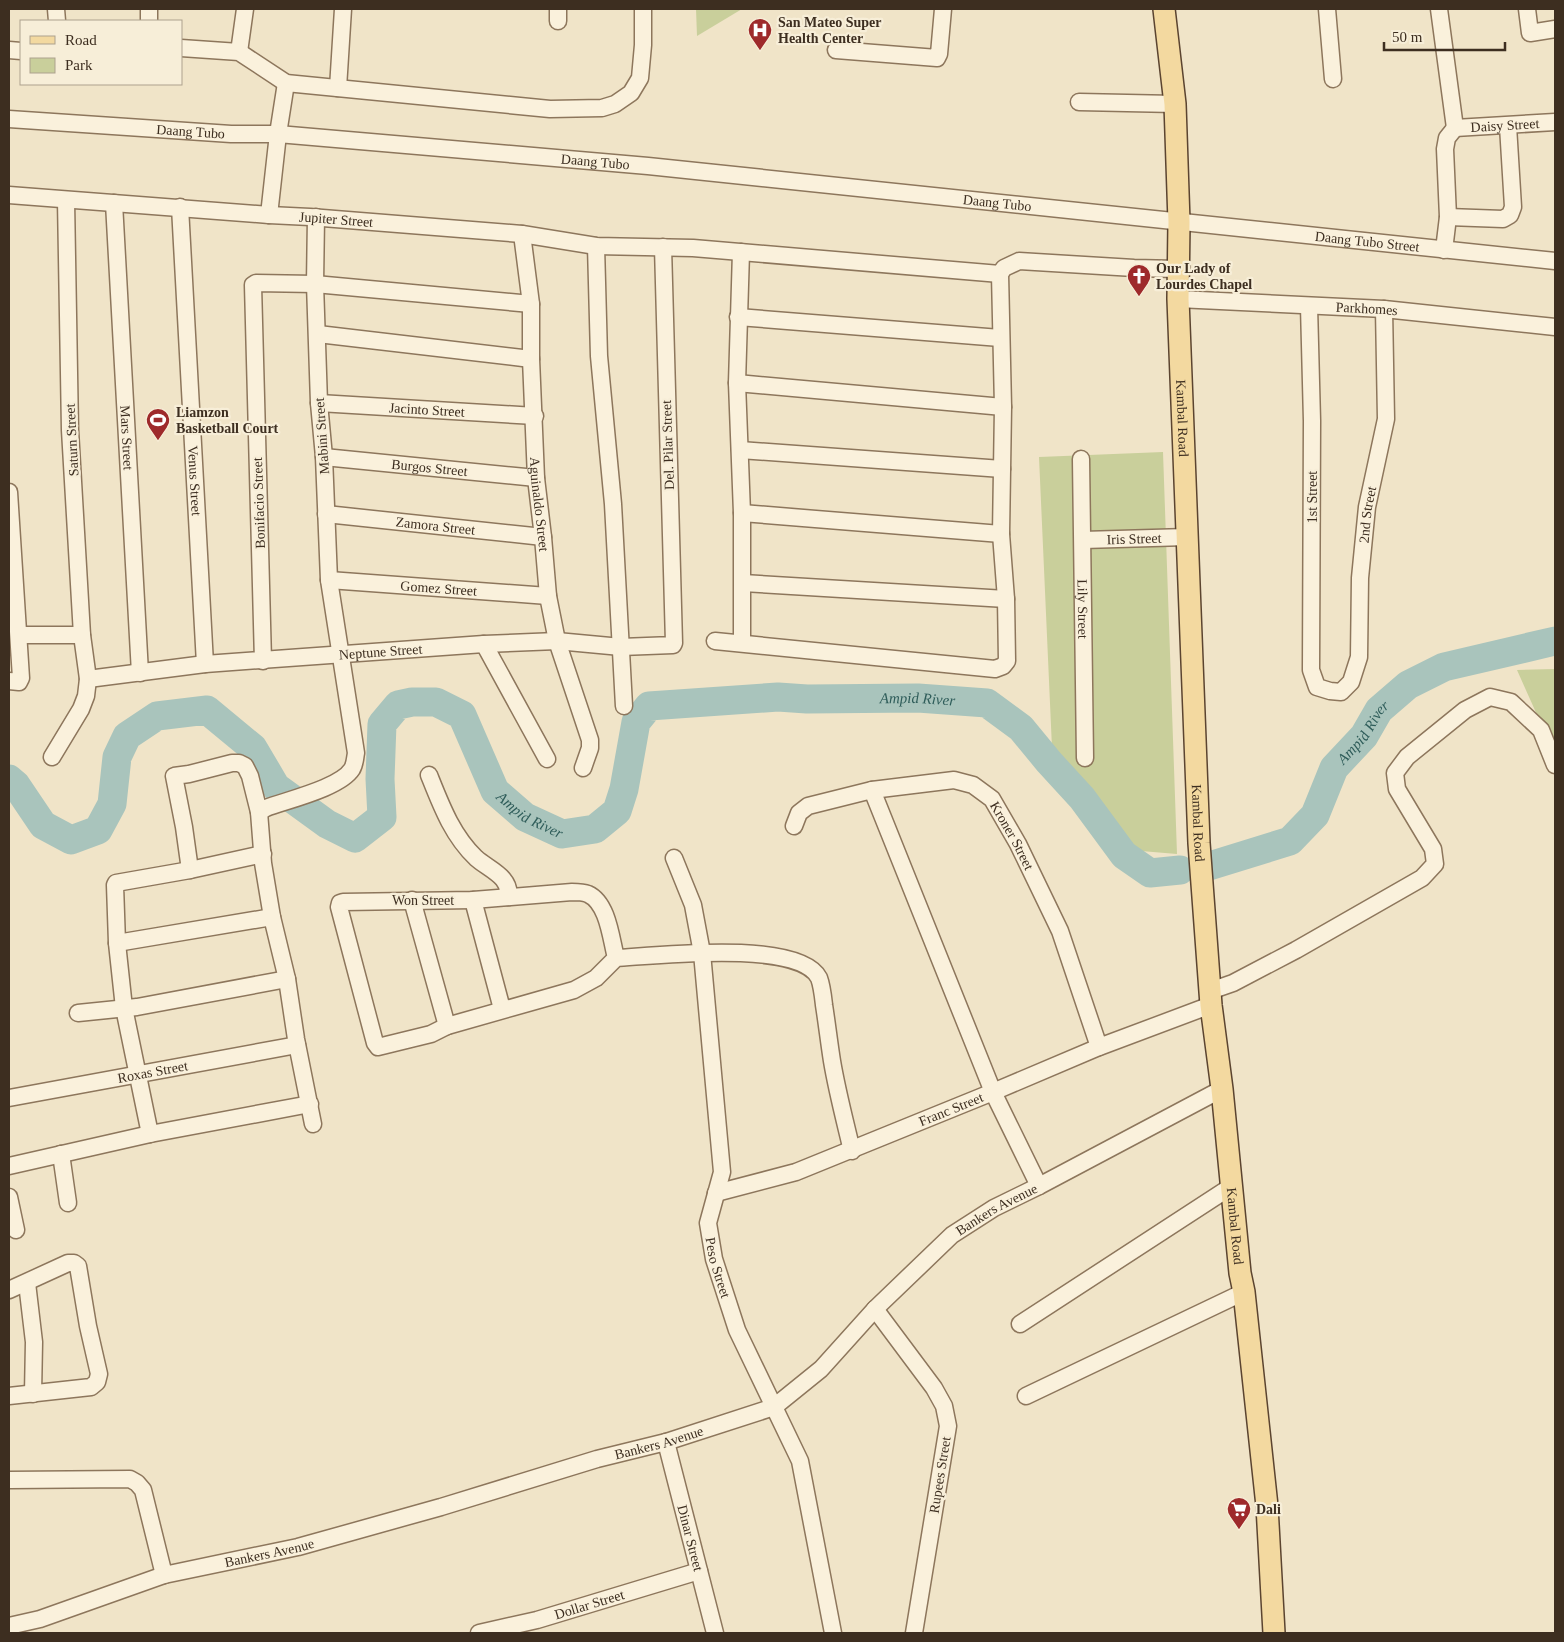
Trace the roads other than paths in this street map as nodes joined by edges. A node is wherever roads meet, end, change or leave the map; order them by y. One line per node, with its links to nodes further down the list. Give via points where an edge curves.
1 (244, 9): 12 (street)
2 (343, 9): 15 (street)
3 (643, 9): 15 (street, via 640,78 631,93 602,108 550,109)
4 (943, 9): 11 (street, via 937,58)
5 (1164, 9): 17 (main road, Kambal Road)
6 (1326, 9): 13 (street)
7 (1439, 9): 21 (street)
8 (1527, 9): 9 (street, via 1530,33)
9 (1555, 29)
10 (182, 48): 12 (street)
11 (836, 50)
12 (239, 52): 14 (street)
13 (1333, 79)
14 (286, 83): 15 (street); 22 (street)
15 (338, 88)
16 (1079, 102): 17 (street)
17 (1175, 104): 30 (main road, Kambal Road)
18 (9, 119): 22 (street, Daang Tubo, via 231,134)
19 (1555, 122): 20 (street, Daisy Street)
20 (1508, 126): 21 (street, Daisy Street); 29 (street, via 1513,208 1510,215 1504,219)
21 (1454, 128): 29 (street, via 1445,149)
22 (278, 134): 27 (street); 30 (street, Daang Tubo, via 648,166)
23 (9, 195): 24 (street, Jupiter Street)
24 (66, 200): 25 (street, Jupiter Street); 70 (street, Saturn Street, via 70,430)
25 (114, 203): 26 (street, Jupiter Street); 80 (street, Mars Street)
26 (180, 207): 27 (street, Jupiter Street); 79 (street, Venus Street)
27 (269, 215): 28 (street, Jupiter Street)
28 (316, 217): 31 (street, Jupiter Street); 39 (street, Mabini Street)
29 (1448, 217): 34 (street)
30 (1179, 222): 34 (street, Daang Tubo Street); 37 (main road, Kambal Road)
31 (522, 234): 32 (street, Jupiter Street); 41 (street, Aguinaldo Street)
32 (596, 246): 33 (street, Jupiter Street); 76 (street, via 599,356)
33 (663, 247): 35 (street, Jupiter Street); 73 (street, Del. Pilar Street)
34 (1444, 250): 36 (street, Daang Tubo Street)
35 (741, 252): 38 (street, Jupiter Street); 44 (street)
36 (1555, 260)
37 (1178, 269): 38 (street, via 1019,261 1004,268); 40 (main road, Kambal Road)
38 (1000, 274): 47 (street)
39 (315, 284): 41 (street); 46 (street, Mabini Street); 78 (street, Bonifacio Street, via 256,283 252,286)
40 (1178, 298): 42 (street, Parkhomes); 63 (main road, Kambal Road)
41 (531, 304): 48 (street, Aguinaldo Street)
42 (1309, 306): 43 (street, Parkhomes); 83 (street, 1st Street, via 1311,670)
43 (1384, 308): 45 (street, Parkhomes); 83 (street, 2nd Street, via 1386,419 1366,516 1360,578 1360,657 1351,682 1341,692)
44 (738, 317): 47 (street); 49 (street)
45 (1555, 327)
46 (318, 334): 48 (street); 50 (street, Mabini Street)
47 (1000, 338): 51 (street)
48 (531, 359): 52 (street, Aguinaldo Street)
49 (737, 383): 51 (street); 53 (street)
50 (319, 402): 52 (street, Jacinto Street); 54 (street, Mabini Street)
51 (1003, 407): 56 (street)
52 (534, 416): 57 (street, Aguinaldo Street)
53 (740, 450): 56 (street); 59 (street)
54 (324, 457): 57 (street, Burgos Street); 60 (street, Mabini Street)
55 (1081, 459): 64 (street, Lily Street)
56 (1002, 469): 61 (street)
57 (536, 478): 62 (street, Aguinaldo Street)
58 (9, 492): 69 (street)
59 (742, 513): 61 (street); 66 (street)
60 (326, 514): 62 (street, Zamora Street); 65 (street, Mabini Street)
61 (1001, 534): 68 (street)
62 (543, 537): 67 (street, Aguinaldo Street)
63 (1187, 537): 64 (street, Iris Street); 105 (main road, Kambal Road, via 1199,843)
64 (1083, 540): 86 (street, Lily Street)
65 (329, 580): 67 (street, Gomez Street); 77 (street, Mabini Street)
66 (743, 583): 68 (street); 74 (street)
67 (548, 596): 71 (street, Aguinaldo Street)
68 (1006, 599): 74 (street, via 1007,661 995,669)
69 (20, 635): 70 (street); 82 (street, via 21,678)
70 (82, 635): 81 (street, Saturn Street)
71 (557, 641): 75 (street, Neptune Street); 76 (street, Neptune Street); 89 (street, Aguinaldo Street, via 590,740)
72 (715, 641): 74 (street)
73 (674, 643): 76 (street, Neptune Street)
74 (742, 643)
75 (484, 644): 77 (street, Neptune Street); 87 (street)
76 (621, 647): 84 (street)
77 (341, 654): 78 (street, Neptune Street); 92 (street, Mabini Street, via 356,753 353,768 318,792)
78 (263, 660): 79 (street, Neptune Street)
79 (205, 664): 80 (street, Neptune Street)
80 (140, 673): 81 (street, Neptune Street)
81 (88, 679): 85 (street, Saturn Street, via 81,709)
82 (14, 681)
83 (1317, 687)
84 (624, 706)
85 (52, 757)
86 (1085, 758)
87 (547, 759)
88 (1555, 765): 105 (street, Franc Street, via 1541,730 1512,702 1490,697 1465,710 1407,758 1395,773 1397,789 1433,849 1434,864 1422,878)
89 (583, 768)
90 (429, 775): 97 (street, via 457,835 478,859 505,881)
91 (872, 790): 93 (street, Kroner Street, via 808,806 800,813); 111 (street, Kroner Street, via 954,780 973,785 992,798 1060,931); 114 (street)
92 (259, 812): 94 (street); 96 (street, via 250,776 245,766 239,763 174,776)
93 (794, 826)
94 (263, 854): 96 (street); 100 (street)
95 (674, 858): 102 (street, Peso Street, via 693,905)
96 (190, 870): 101 (street, via 115,883)
97 (508, 897): 99 (street, Won Street); 103 (street, Won Street, via 587,893 598,900 605,911)
98 (412, 900): 99 (street, Won Street); 109 (street); 109 (street, Won Street, via 343,902 339,905 375,1043 384,1047 431,1034)
99 (473, 900): 107 (street)
100 (272, 917): 101 (street); 104 (street)
101 (117, 943): 106 (street)
102 (702, 953): 103 (street); 119 (street, via 777,956 806,967 819,978 832,1063); 124 (street, Peso Street, via 722,1172)
103 (616, 958): 107 (street, via 596,978 574,990)
104 (287, 979): 106 (street); 110 (street)
105 (1210, 998): 111 (street, Franc Street, via 1182,1016); 113 (main road, Kambal Road)
106 (124, 1008): 108 (street); 112 (street)
107 (502, 1009): 109 (street)
108 (78, 1013)
109 (447, 1026)
110 (297, 1045): 112 (street, Roxas Street); 116 (street)
111 (1099, 1047): 114 (street, Franc Street)
112 (137, 1074): 115 (street, Roxas Street); 118 (street)
113 (1222, 1089): 122 (street, Bankers Avenue); 123 (main road, Kambal Road)
114 (993, 1092): 119 (street, Franc Street); 122 (street)
115 (9, 1098)
116 (310, 1104): 117 (street); 118 (street)
117 (313, 1124)
118 (150, 1134): 120 (street)
119 (852, 1151): 124 (street, Franc Street, via 796,1172)
120 (61, 1154): 121 (street); 126 (street)
121 (9, 1166)
122 (1040, 1186): 131 (street, Bankers Avenue, via 994,1208 952,1235)
123 (1232, 1186): 130 (main road, Kambal Road); 132 (street)
124 (716, 1193): 136 (street, Peso Street, via 708,1222 714,1259 737,1330)
125 (9, 1197): 127 (street)
126 (68, 1203)
127 (13, 1224)
128 (27, 1283): 129 (street); 133 (street, via 34,1342); 133 (street, via 68,1263 78,1266 99,1374 91,1387)
129 (9, 1290)
130 (1244, 1292): 135 (street); 146 (main road, Kambal Road, via 1267,1506)
131 (875, 1309): 136 (street, Bankers Avenue, via 821,1370); 145 (street, Rupees Street, via 934,1388 944,1406 948,1426)
132 (1020, 1324)
133 (33, 1394): 134 (street)
134 (9, 1396)
135 (1026, 1396)
136 (774, 1407): 137 (street, Bankers Avenue); 144 (street, Peso Street, via 800,1462)
137 (666, 1442): 139 (street, Dinar Street); 140 (street, Bankers Avenue, via 597,1459 441,1508 298,1547)
138 (9, 1480): 140 (street, via 130,1479 137,1483 143,1490)
139 (699, 1571): 142 (street, Dollar Street, via 537,1620); 143 (street, Dinar Street)
140 (164, 1575): 141 (street, Bankers Avenue, via 40,1619)
141 (9, 1626)
142 (479, 1633)
143 (715, 1633)
144 (833, 1633)
145 (914, 1633)
146 (1274, 1633)

